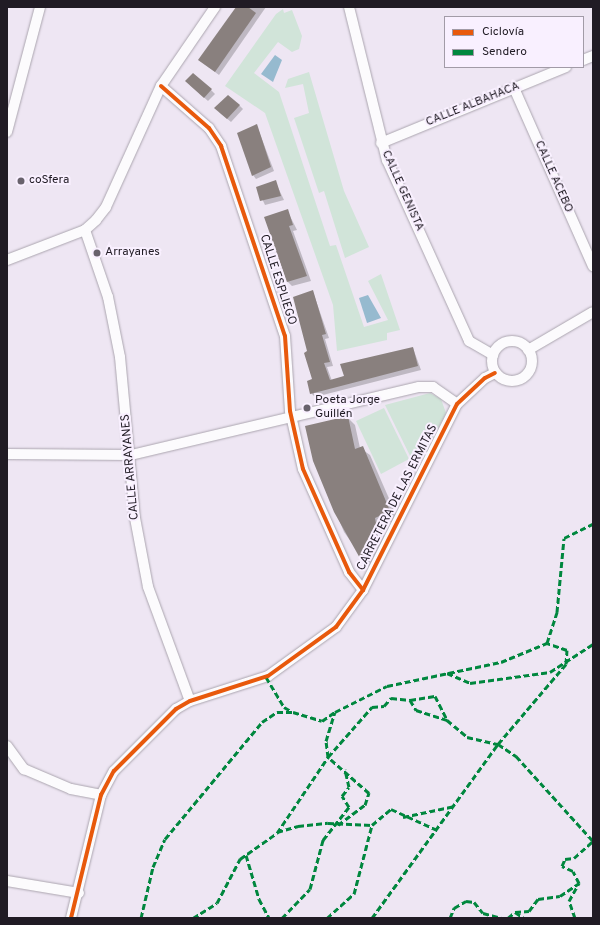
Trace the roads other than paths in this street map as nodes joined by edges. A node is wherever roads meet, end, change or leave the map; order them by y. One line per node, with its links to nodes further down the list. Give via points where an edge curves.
1 (40, 7): 7 (street)
2 (215, 7): 5 (street)
3 (349, 7): 8 (street, CALLE GENISTA)
4 (564, 68): 6 (street, CALLE ALBAHACA)
5 (161, 86): 9 (street, via 106,207); 17 (street, CALLE ESPLIEGO, via 209,128 222,146 285,336)
6 (514, 88): 8 (street, CALLE ALBAHACA); 11 (street, CALLE ACEBO)
7 (7, 132)
8 (381, 143): 14 (street, CALLE GENISTA, via 469,341)
9 (85, 230): 10 (street); 19 (street, CALLE ARRAYANES, via 108,297 120,357)
10 (7, 260)
11 (593, 266)
12 (593, 312): 13 (street)
13 (528, 350): 14 (street, via 518,342 506,342); 15 (street, via 532,362 523,378 505,380)
14 (493, 355): 15 (street)
15 (495, 373): 16 (street, CARRETERA DE LAS ERMITAS)
16 (457, 404): 17 (street, via 433,387 419,387); 20 (street, CARRETERA DE LAS ERMITAS)
17 (291, 417): 19 (street); 20 (street, CALLE ESPLIEGO, via 306,475 349,572)
18 (7, 454): 19 (street)
19 (131, 455): 21 (street, CALLE ARRAYANES, via 135,518 148,587)
20 (363, 590): 21 (street, CARRETERA DE LAS ERMITAS, via 336,627 268,676)
21 (190, 700): 23 (street, CARRETERA DE LAS ERMITAS, via 162,720 120,766)
22 (7, 746): 23 (street, via 24,769 71,790)
23 (101, 796): 25 (street, CARRETERA DE LAS ERMITAS)
24 (7, 882): 25 (street)
25 (79, 893): 26 (street, CARRETERA DE LAS ERMITAS)
26 (71, 918)

